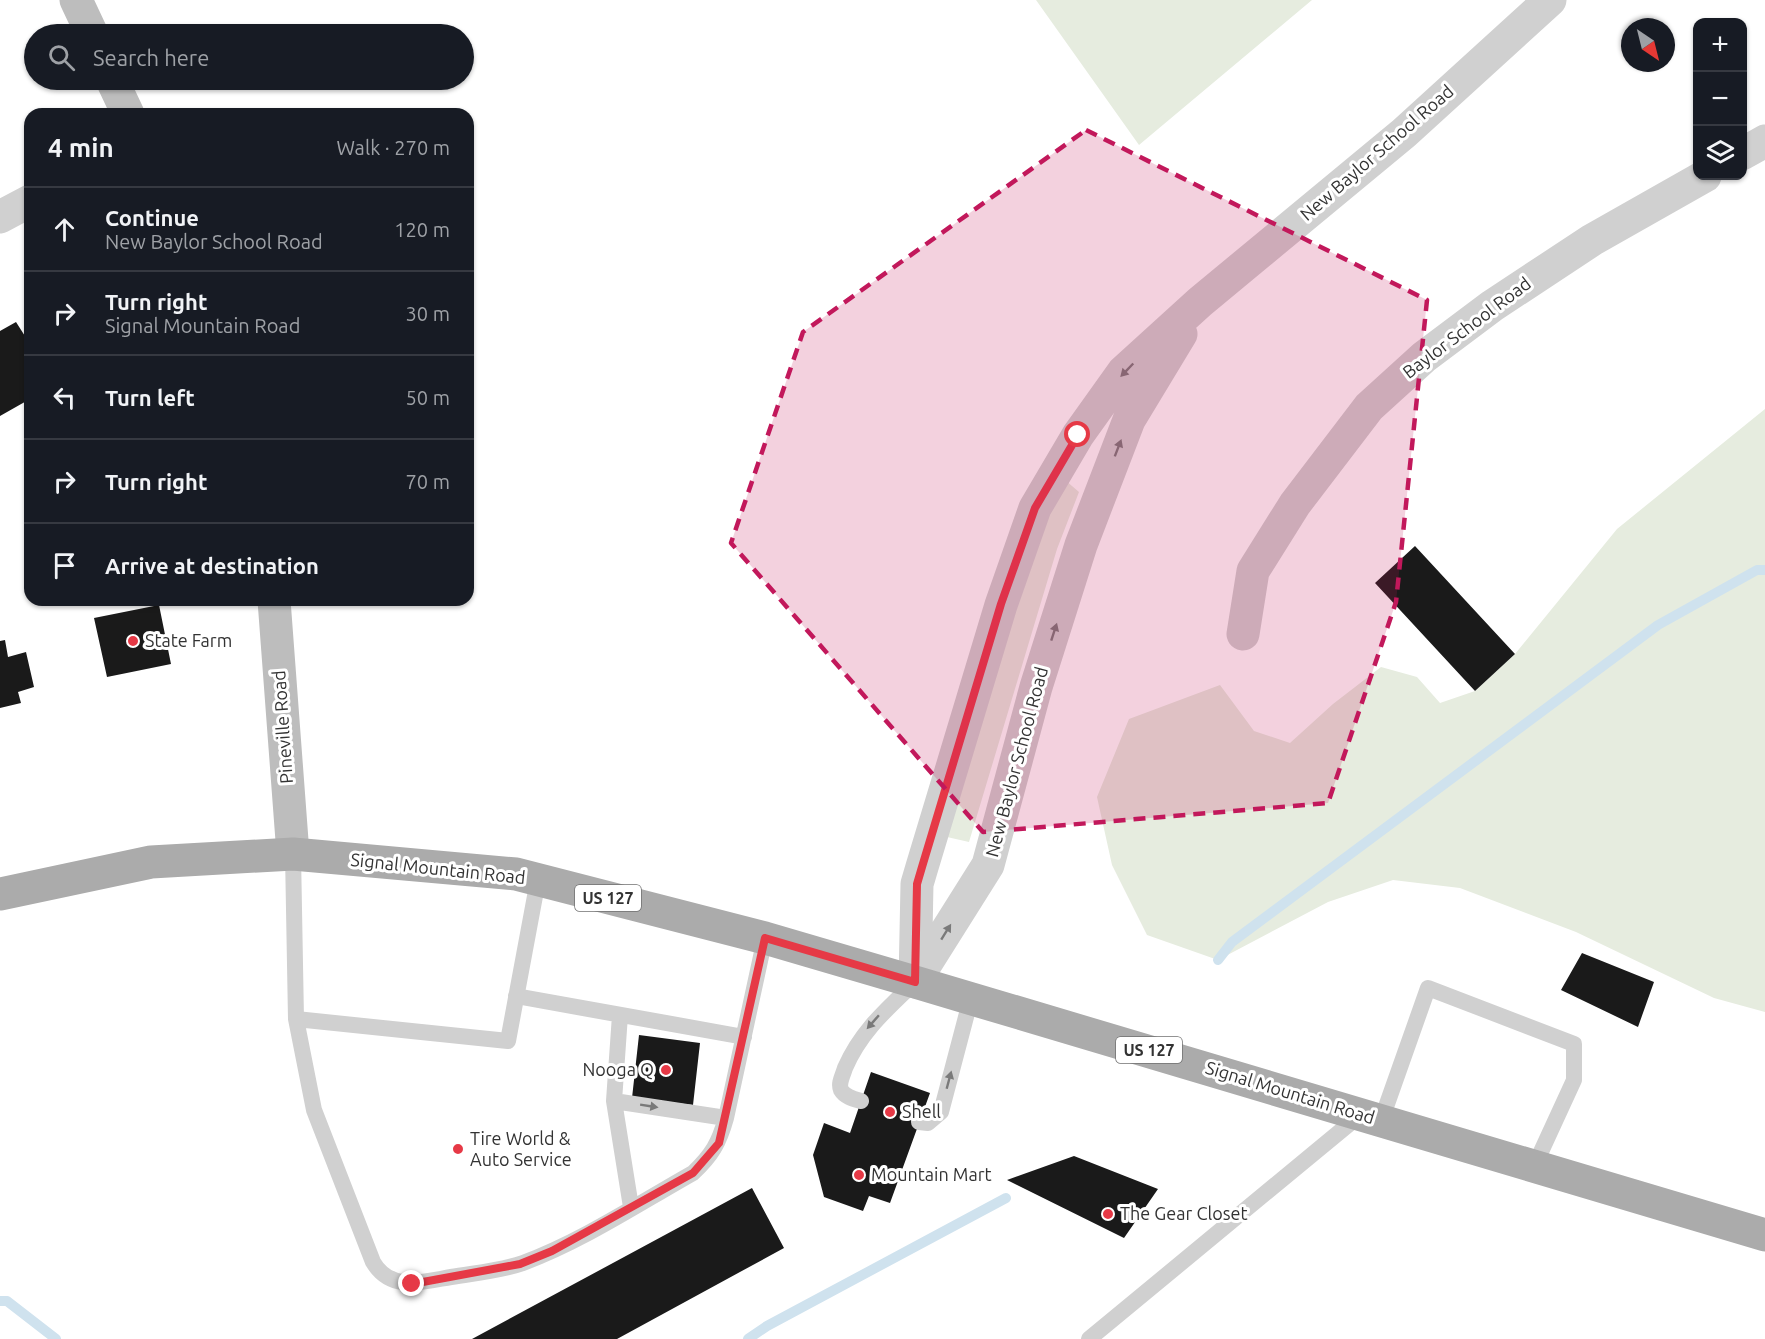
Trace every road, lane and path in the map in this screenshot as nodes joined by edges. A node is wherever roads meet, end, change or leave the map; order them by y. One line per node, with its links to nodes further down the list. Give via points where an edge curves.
1 (76, 0): 3 (main road)
2 (1550, 0): 11 (street, New Baylor School Road, via 1404,133)
3 (87, 24)
4 (117, 90): 5 (main road)
5 (125, 108)
6 (1765, 141): 7 (street)
7 (1747, 152)
8 (1697, 180): 13 (street, Baylor School Road, via 1592,240 1492,306 1424,357 1369,407 1295,504 1253,571)
9 (24, 204): 10 (street)
10 (0, 217)
11 (1200, 302): 18 (street, New Baylor School Road, one-way to 11, via 988,865 1036,687 1081,545 1130,420); 18 (street, New Baylor School Road, one-way to 18, via 1124,372 1078,435 1035,508 1001,604 917,884)
12 (273, 606): 14 (main road, Pineville Road)
13 (1243, 634)
14 (293, 854): 15 (main road, Signal Mountain Road / US 127, via 516,874); 16 (main road, Signal Mountain Road / US 127, via 151,862); 22 (lane)
15 (538, 880): 17 (main road, Signal Mountain Road / US 127); 19 (lane)
16 (0, 894)
17 (765, 938): 18 (main road, Signal Mountain Road / US 127); 23 (lane)
18 (915, 982): 20 (main road, Signal Mountain Road / US 127); 25 (lane, one-way to 25, via 875,1019 855,1044 840,1082 847,1096)
19 (516, 996): 21 (lane); 22 (lane, via 508,1041)
20 (971, 998): 27 (main road, Signal Mountain Road / US 127); 28 (lane, one-way to 20, via 928,1123 941,1112)
21 (620, 1015): 23 (lane); 24 (lane)
22 (296, 1019): 30 (lane, via 314,1110 373,1262 390,1280 412,1284 520,1264 552,1251)
23 (744, 1037): 26 (lane)
24 (614, 1101): 26 (lane, one-way to 26); 30 (lane)
25 (861, 1101)
26 (726, 1118): 30 (lane, via 719,1143 693,1173)
27 (1370, 1118): 29 (main road, Signal Mountain Road / US 127); 29 (lane, via 1428,988 1574,1044 1574,1080); 32 (lane)
28 (919, 1122)
29 (1534, 1167): 31 (main road, Signal Mountain Road / US 127)
30 (631, 1207)
31 (1765, 1235)
32 (1089, 1339)

